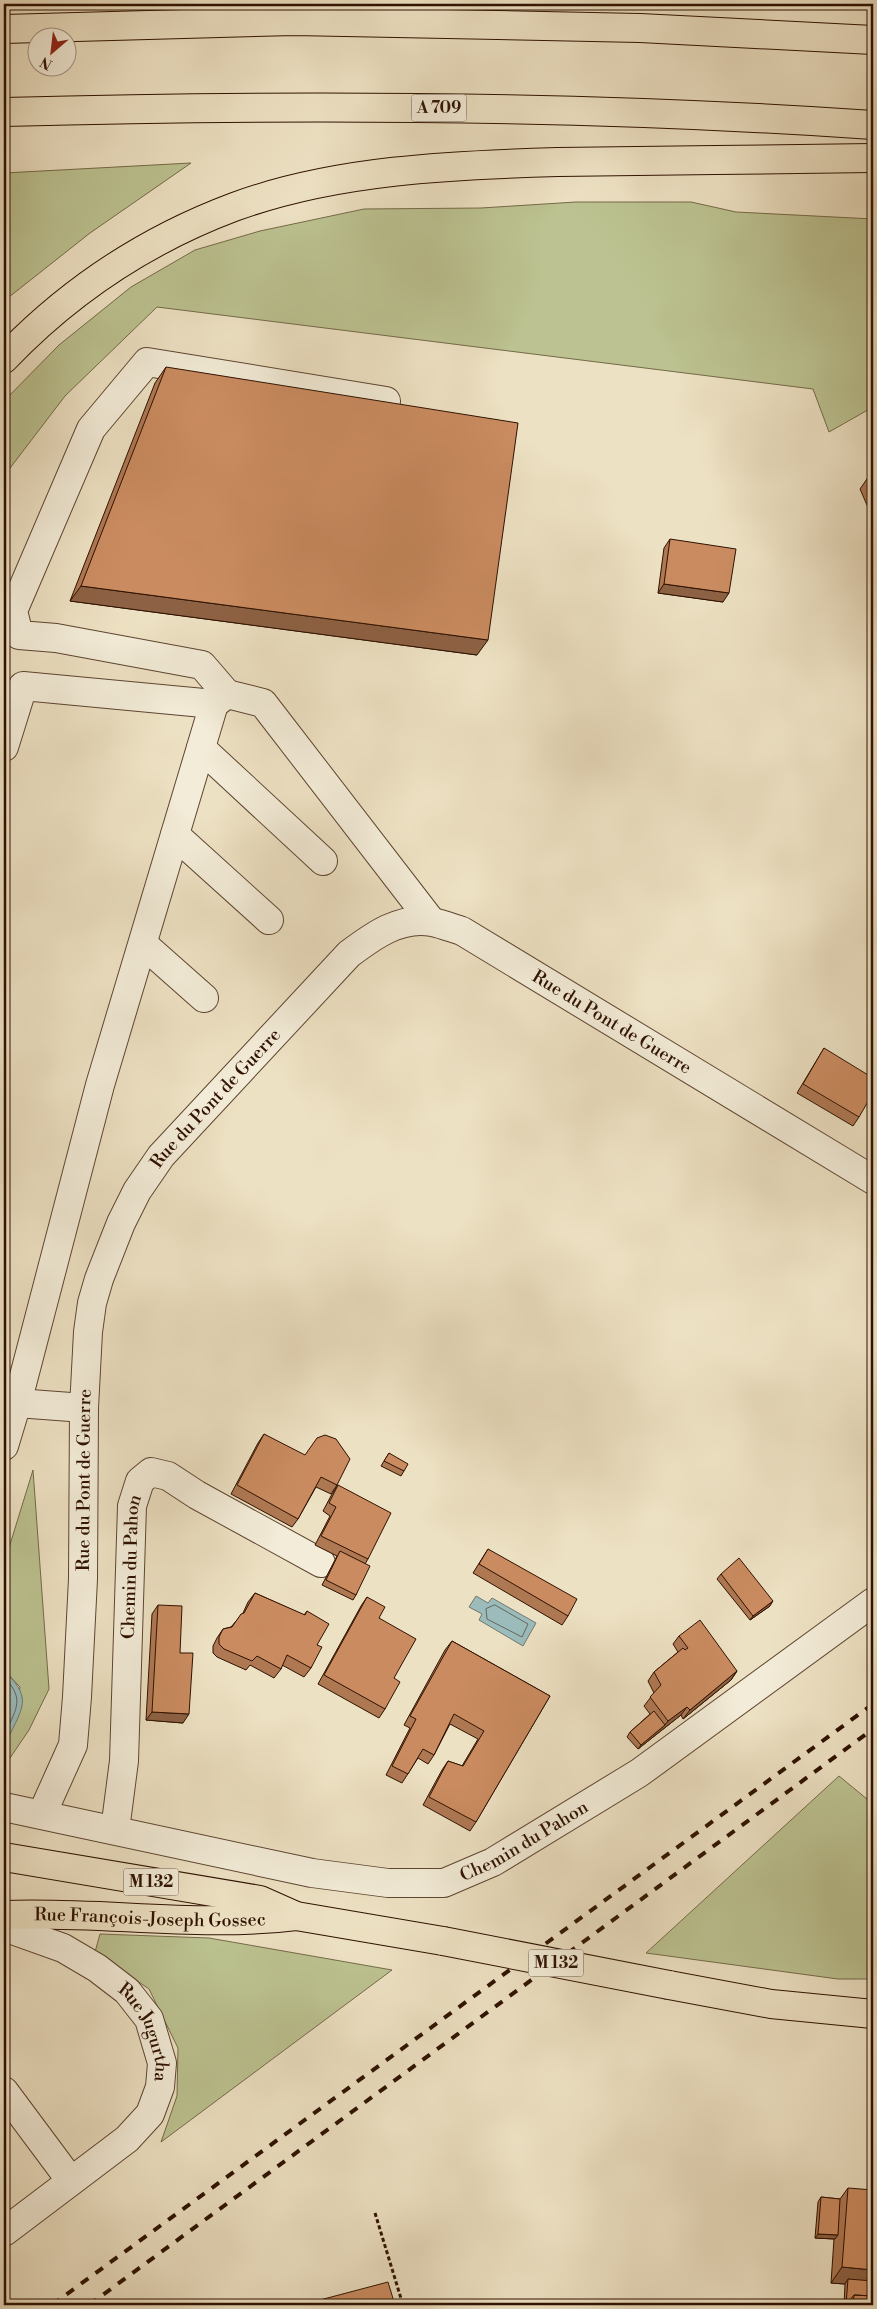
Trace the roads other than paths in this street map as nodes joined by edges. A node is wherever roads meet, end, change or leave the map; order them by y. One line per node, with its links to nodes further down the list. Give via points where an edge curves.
1 (4, 29): 2 (main road, via 294,21 640,28)
2 (873, 40)
3 (4, 112): 4 (main road, A 709, via 252,107 453,108 652,112)
4 (873, 124)
5 (873, 158): 6 (main road, via 511,164 391,172 273,195 201,220 135,253 65,301)
6 (4, 359)
7 (386, 401): 8 (street, via 147,362 91,429 14,612 19,635 56,638 202,666)
8 (221, 699): 9 (street, via 23,686); 10 (street); 14 (street, via 263,703)
9 (4, 747)
10 (201, 748): 11 (street); 12 (street)
11 (175, 835): 13 (street); 15 (street)
12 (323, 861)
13 (269, 920)
14 (431, 922): 17 (street, Rue du Pont de Guerre, via 462,931); 19 (street, Rue du Pont de Guerre, via 407,922 377,933 349,954 161,1156 120,1223 99,1279 88,1332)
15 (143, 944): 16 (street); 18 (street, via 100,1085)
16 (204, 998)
17 (873, 1180)
18 (18, 1402): 19 (street); 20 (street)
19 (84, 1408): 24 (street, Rue du Pont de Guerre, via 83,1579 78,1697 72,1745)
20 (4, 1446)
21 (321, 1563): 25 (street, Chemin du Pahon, via 168,1476 152,1472 140,1481 132,1506 124,1761)
22 (873, 1602): 25 (street, Chemin du Pahon, via 639,1773 493,1862 444,1882 388,1883 312,1873)
23 (4, 1807): 24 (street)
24 (42, 1814): 25 (street, Chemin du Pahon)
25 (116, 1830)
26 (4, 1857): 28 (main road, Rue François-Joseph Gossec / M 132, via 260,1900)
27 (4, 1915): 28 (main road, Rue François-Joseph Gossec / M 132, via 47,1913 258,1921)
28 (296, 1916): 30 (main road, Rue François-Joseph Gossec / M 132, bridge, via 771,2004)
29 (4, 1927): 32 (street, Rue Jugurtha, via 63,1948 127,1991 149,2019 162,2063 160,2087 150,2114 126,2139)
30 (873, 2014)
31 (4, 2091): 32 (street)
32 (71, 2182): 33 (street, Rue Jugurtha)
33 (4, 2232)

